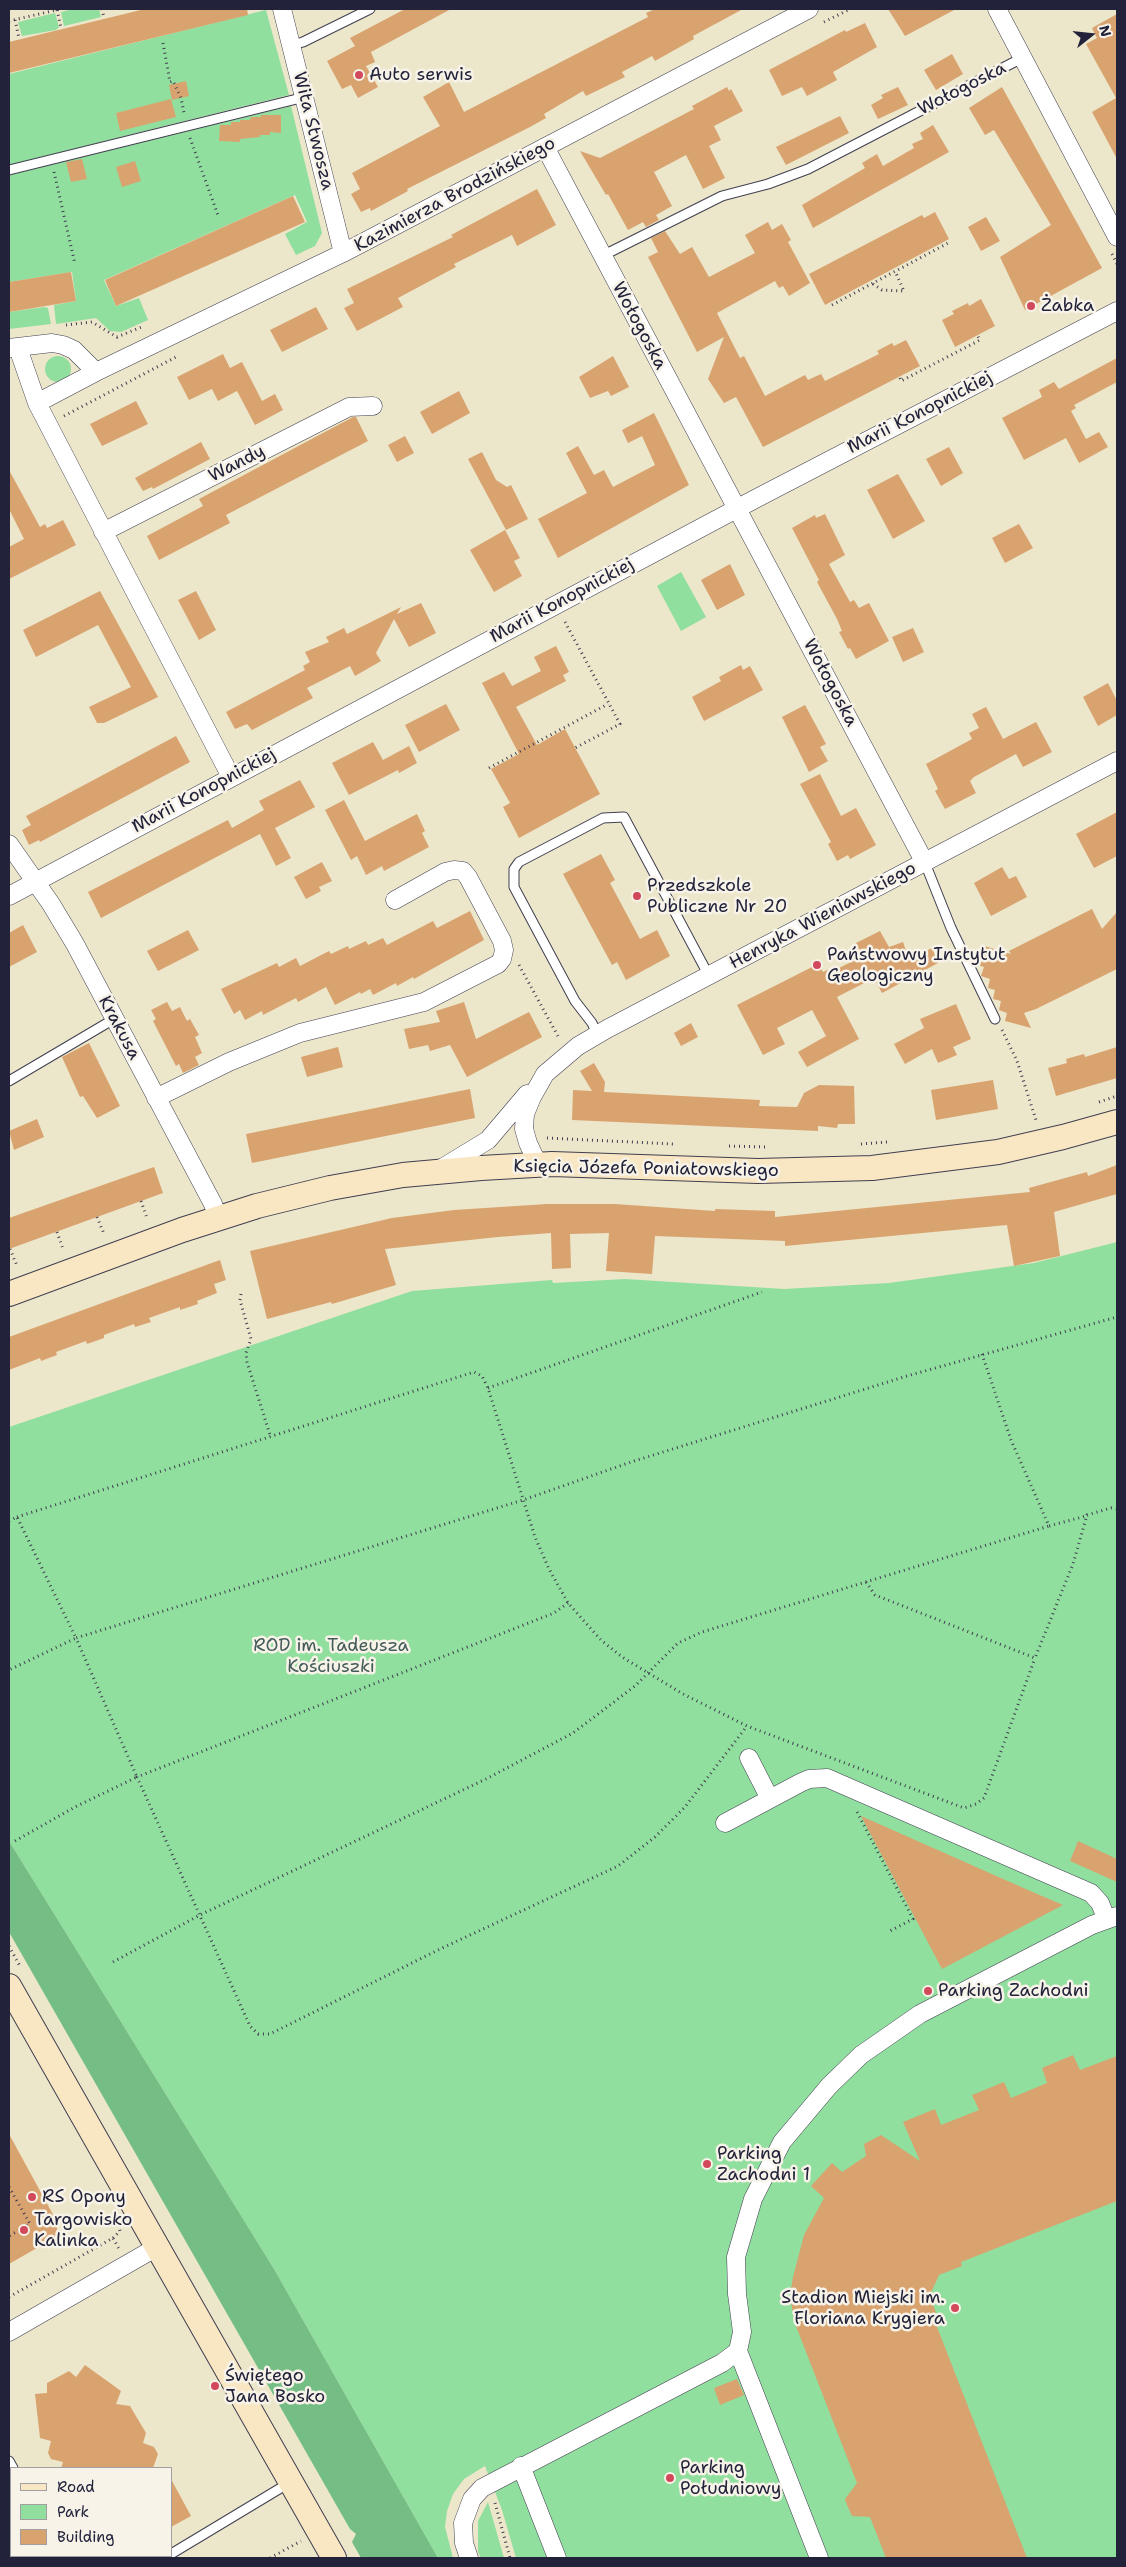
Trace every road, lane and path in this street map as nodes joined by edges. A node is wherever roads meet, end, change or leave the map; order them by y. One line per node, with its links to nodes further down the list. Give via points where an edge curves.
1 (59, 9): 8 (path); 10 (path)
2 (102, 9): 7 (path)
3 (282, 9): 12 (street, Wita Stwosza)
4 (370, 9): 12 (lane)
5 (809, 9): 15 (street, Kazimierza Brodzińskiego)
6 (997, 9): 13 (street)
7 (104, 18)
8 (15, 20): 9 (path); 11 (path)
9 (9, 22)
10 (61, 28)
11 (19, 38)
12 (292, 45): 14 (street, Wita Stwosza)
13 (1022, 58): 18 (street); 21 (lane, Wołogoska, via 808,169 722,196)
14 (305, 97): 16 (lane); 20 (street, Wita Stwosza)
15 (545, 147): 20 (street, Kazimierza Brodzińskiego); 21 (street, Wołogoska)
16 (51, 160): 17 (lane); 22 (path)
17 (9, 170)
18 (1117, 237)
19 (950, 242): 23 (path)
20 (344, 253): 32 (street, Kazimierza Brodzińskiego)
21 (602, 256): 37 (street, Wołogoska)
22 (75, 264)
23 (895, 272): 24 (path); 24 (path, via 904,290 882,290)
24 (872, 283): 25 (path)
25 (832, 305)
26 (1117, 311): 37 (street, Marii Konopnickiej)
27 (151, 323): 28 (path, via 117,337 92,322)
28 (64, 325)
29 (977, 335): 33 (path, via 980,340 901,381)
30 (13, 348): 32 (street, via 63,344 74,350); 34 (street)
31 (182, 354): 36 (path)
32 (96, 372): 34 (street, Kazimierza Brodzińskiego)
33 (900, 378)
34 (37, 403): 38 (street)
35 (374, 406): 38 (street, Wandy, via 349,407)
36 (58, 419)
37 (736, 509): 44 (street, Marii Konopnickiej); 46 (street, Wołogoska)
38 (103, 532): 44 (street)
39 (563, 617): 40 (path)
40 (608, 704): 41 (path, via 620,724); 43 (path)
41 (575, 748)
42 (1117, 761): 46 (street, Henryka Wieniawskiego)
43 (489, 768)
44 (231, 777): 47 (street, Marii Konopnickiej)
45 (9, 844): 47 (street, Krakusa)
46 (925, 864): 51 (street, Henryka Wieniawskiego); 53 (lane, Wołogoska, via 951,928)
47 (35, 882): 48 (street, Marii Konopnickiej); 52 (street, Krakusa, via 67,930)
48 (9, 896)
49 (395, 900): 50 (street, via 445,872 463,872 502,941)
50 (504, 953): 55 (path, via 518,963); 59 (street, via 498,964 424,1002 300,1033 229,1062)
51 (709, 976): 54 (street, Henryka Wieniawskiego); 54 (lane, via 624,817 603,818 519,862 514,869 514,888 575,1001)
52 (114, 1019): 56 (lane); 59 (street, Krakusa)
53 (995, 1019): 62 (path, via 1017,1061)
54 (597, 1034): 57 (street, Henryka Wieniawskiego, via 557,1063)
55 (562, 1042)
56 (9, 1081)
57 (538, 1084): 71 (street, Henryka Wieniawskiego, via 524,1114 524,1129 531,1151); 72 (street, Henryka Wieniawskiego, via 488,1140)
58 (1117, 1096): 60 (path)
59 (156, 1098): 76 (street, Krakusa)
60 (1093, 1104)
61 (1044, 1118): 62 (path)
62 (1036, 1120): 63 (path)
63 (1026, 1122)
64 (1117, 1122): 71 (street, Księcia Józefa Poniatowskiego, via 998,1152 872,1168 758,1171)
65 (540, 1131): 67 (path, via 546,1138)
66 (890, 1142): 68 (path)
67 (679, 1144)
68 (853, 1145)
69 (728, 1146): 70 (path)
70 (777, 1147)
71 (544, 1165): 72 (street, Księcia Józefa Poniatowskiego)
72 (433, 1172): 76 (street, Księcia Józefa Poniatowskiego, via 330,1188)
73 (141, 1201): 75 (path)
74 (97, 1217): 78 (path)
75 (147, 1218)
76 (218, 1218): 83 (street, Księcia Józefa Poniatowskiego)
77 (57, 1232): 80 (path)
78 (104, 1234)
79 (10, 1249): 81 (path)
80 (63, 1249)
81 (17, 1266)
82 (762, 1292): 87 (path)
83 (9, 1294)
84 (241, 1294): 88 (path, via 251,1339 246,1353 247,1362)
85 (1117, 1317): 86 (path)
86 (982, 1354): 89 (path, via 631,1462); 94 (path, via 1011,1440)
87 (488, 1388): 88 (path, via 482,1376 474,1372); 89 (path)
88 (270, 1435): 92 (path)
89 (523, 1500): 96 (path, via 549,1569); 97 (path)
90 (1117, 1508): 91 (path)
91 (1087, 1516): 94 (path); 98 (path)
92 (17, 1517): 93 (path); 97 (path)
93 (9, 1521)
94 (1049, 1526): 95 (path)
95 (866, 1582): 98 (path, via 875,1595); 100 (path, via 702,1632 678,1643)
96 (568, 1603): 100 (path, via 601,1640); 103 (path, via 554,1613)
97 (76, 1638): 99 (path); 103 (path)
98 (1035, 1658): 101 (path, via 984,1798 964,1808)
99 (9, 1670)
100 (647, 1673): 101 (path); 108 (path, via 606,1710 530,1757)
101 (747, 1726): 108 (path, via 685,1807 655,1837 618,1866 438,1950 270,2034 258,2034 250,2026)
102 (749, 1758): 105 (street)
103 (137, 1776): 107 (path); 108 (path)
104 (848, 1786): 105 (street, via 817,1778); 109 (street, via 1091,1893); 110 (path, via 847,1793 913,1919)
105 (770, 1799): 106 (street)
106 (725, 1823)
107 (15, 1841)
108 (200, 1914): 111 (path)
109 (1112, 1917): 119 (street, via 896,2029 861,2055 803,2114 766,2170 752,2199 742,2234 736,2257 742,2332)
110 (888, 1932)
111 (114, 1962)
112 (9, 1986): 115 (street)
113 (9, 2187): 114 (path, via 30,2224)
114 (9, 2236)
115 (157, 2247): 118 (street); 121 (street)
116 (123, 2256): 117 (path, via 113,2238)
117 (9, 2297)
118 (9, 2332)
119 (738, 2351): 120 (street, via 722,2363); 130 (street)
120 (521, 2466): 122 (street); 129 (street)
121 (292, 2482): 124 (lane); 126 (street)
122 (488, 2484): 127 (street, via 472,2499 463,2523); 128 (path)
123 (293, 2546): 125 (path)
124 (172, 2554)
125 (270, 2558)
126 (334, 2558)
127 (469, 2558)
128 (510, 2558)
129 (557, 2558)
130 (819, 2558)

